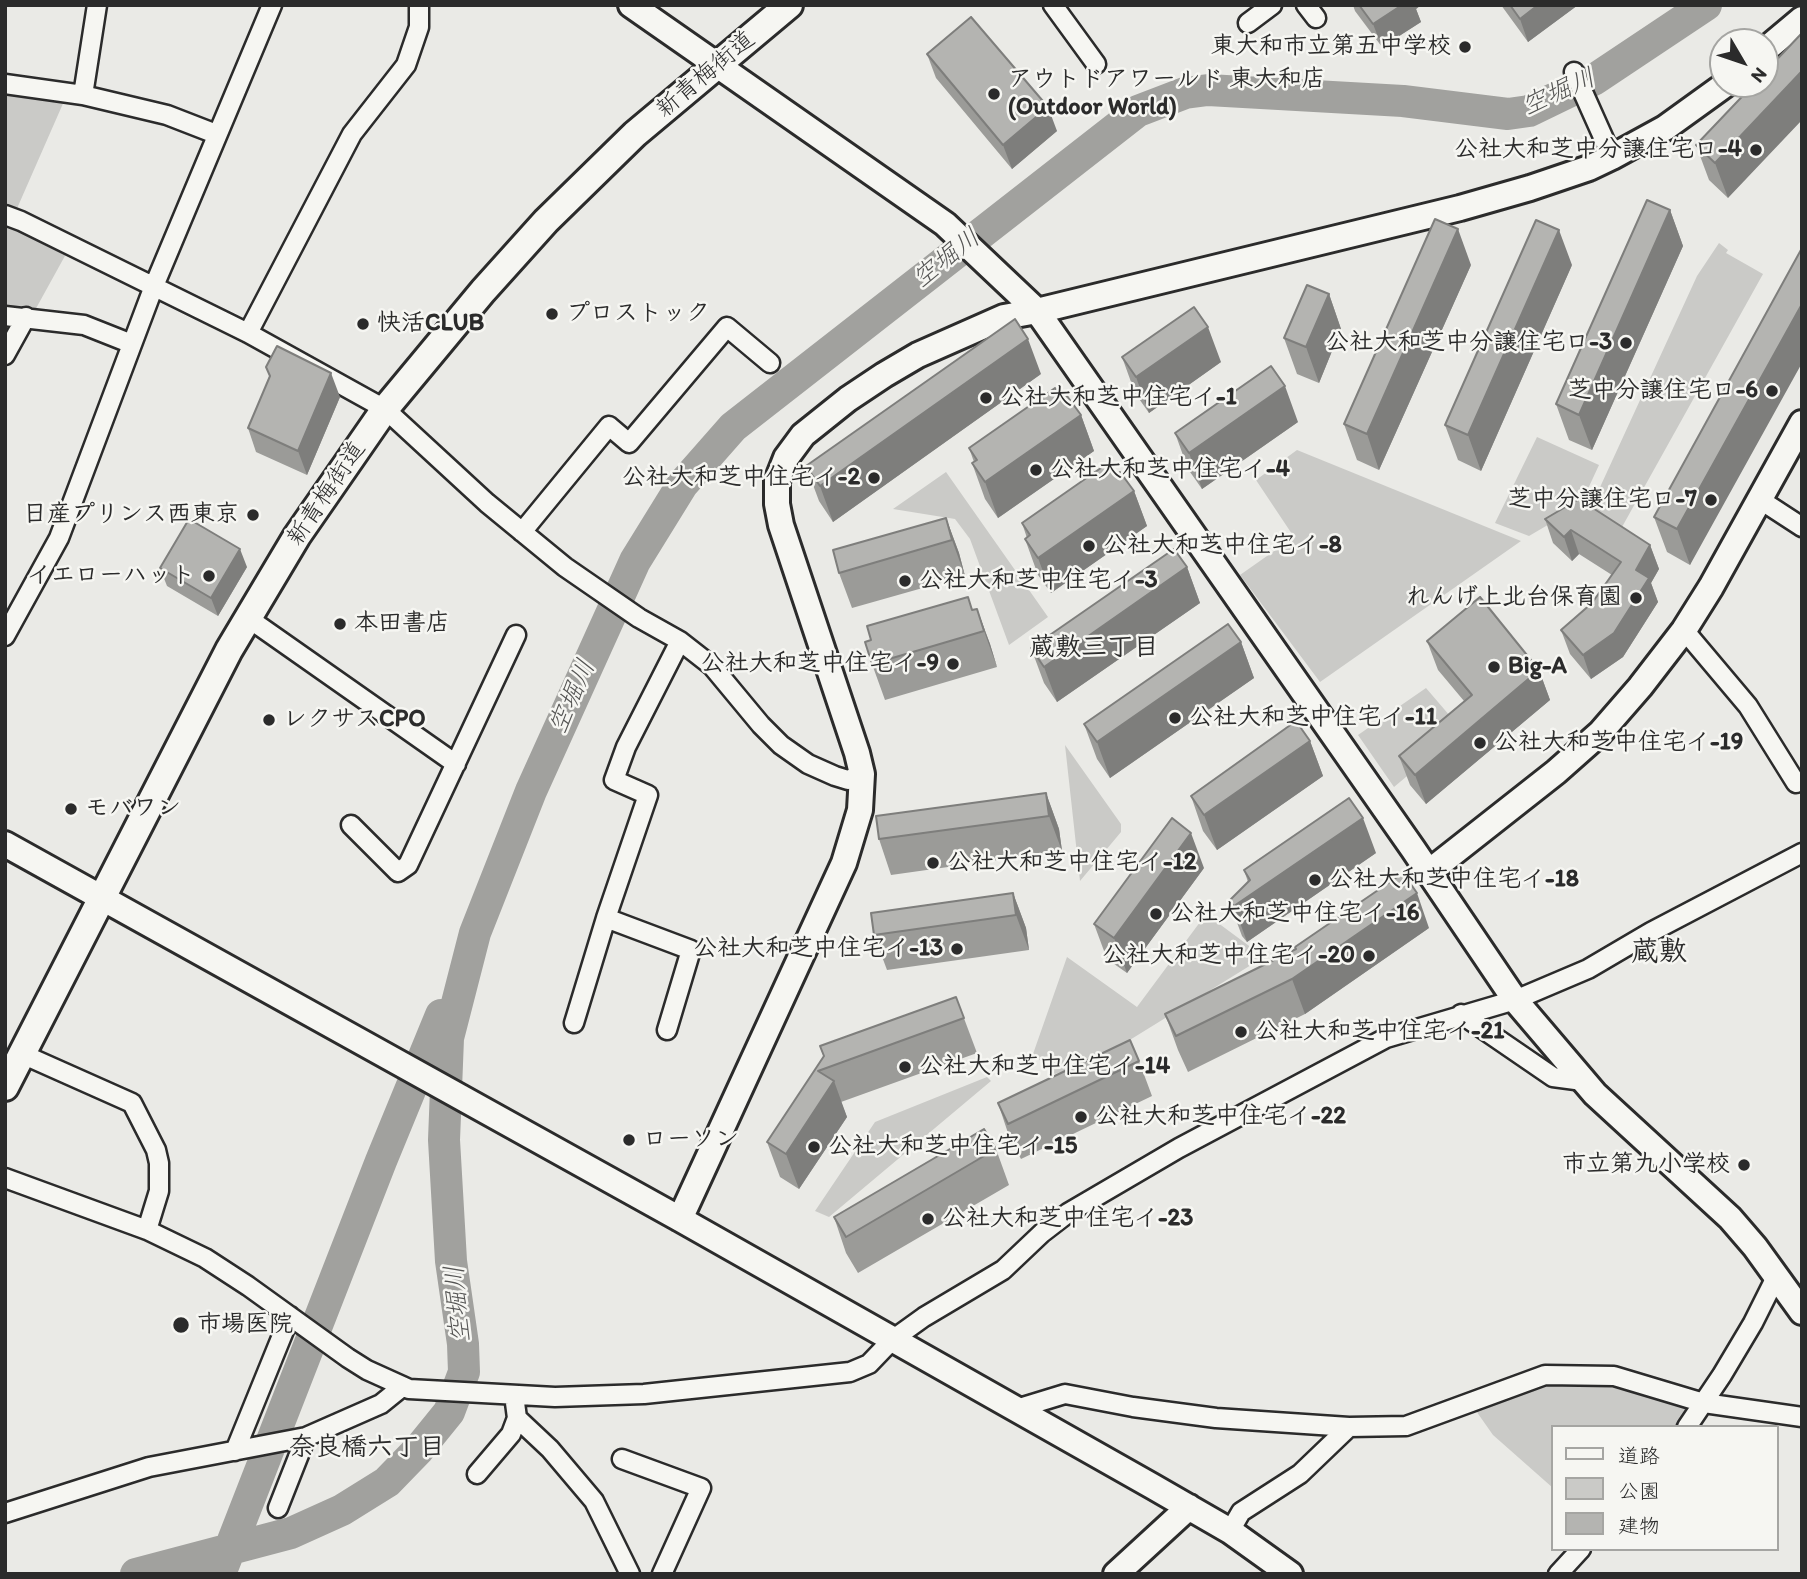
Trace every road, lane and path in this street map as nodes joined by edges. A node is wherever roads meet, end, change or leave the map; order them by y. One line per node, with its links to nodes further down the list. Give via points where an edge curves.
1 (97, 5): 15 (street)
2 (272, 5): 17 (street)
3 (419, 5): 24 (street, via 419,27 406,65 352,134)
4 (631, 5): 11 (street)
5 (789, 5): 11 (main road, 新青梅街道)
6 (1053, 5): 12 (street)
7 (1272, 5): 9 (street)
8 (1802, 19): 10 (street)
9 (1248, 23)
10 (1779, 38)
11 (716, 64): 21 (street, via 946,224); 28 (main road, 新青梅街道, via 635,134 546,222)
12 (1096, 64)
13 (1574, 72): 18 (street)
14 (5, 84): 15 (street)
15 (83, 95): 17 (street, via 167,114)
16 (1709, 96): 18 (street)
17 (216, 134): 20 (street)
18 (1612, 158): 21 (street, via 1460,208)
19 (5, 215): 20 (street)
20 (154, 286): 24 (street); 25 (street)
21 (1037, 311): 39 (street, via 1004,317 884,375 803,435 777,481 781,525); 44 (street)
22 (5, 316): 23 (street)
23 (26, 317): 25 (street, via 84,325); 26 (street)
24 (248, 334): 28 (street)
25 (132, 344): 36 (street, via 59,538)
26 (5, 355)
27 (770, 363): 32 (street, via 727,327 629,443 609,426)
28 (385, 409): 32 (street); 33 (main road, 新青梅街道, via 297,536)
29 (1802, 423): 30 (street)
30 (1759, 499): 31 (street); 34 (street)
31 (1802, 527)
32 (522, 532): 37 (street, via 593,588)
33 (248, 618): 38 (street); 45 (main road, 新青梅街道)
34 (1684, 630): 40 (street, via 1748,706); 44 (street, via 1600,733)
35 (516, 635): 38 (street)
36 (5, 636)
37 (680, 641): 39 (street, via 712,666 780,745 835,776 848,780); 46 (street, via 614,780 648,795)
38 (456, 764): 41 (street, via 408,865 398,872)
39 (862, 774): 55 (street, via 859,817 844,863)
40 (1796, 783)
41 (351, 825)
42 (5, 844): 45 (street)
43 (1802, 853): 47 (street, via 1588,969)
44 (1429, 873): 47 (street)
45 (100, 899): 51 (main road, 新青梅街道); 55 (street)
46 (606, 918): 49 (street); 50 (street, via 691,950)
47 (1515, 1000): 48 (street); 52 (street)
48 (1461, 1014): 52 (street, via 1553,1077); 60 (street, via 1385,1038 1179,1148 1068,1213 1003,1270)
49 (574, 1023)
50 (667, 1030)
51 (22, 1054): 53 (main road, 新青梅街道); 56 (street, via 132,1103 159,1163 159,1191)
52 (1583, 1081): 57 (street, via 1730,1218)
53 (5, 1087)
54 (5, 1178): 56 (street)
55 (680, 1219): 60 (street)
56 (147, 1230): 59 (street, via 205,1258)
57 (1777, 1275): 58 (street); 63 (street)
58 (1802, 1312)
59 (290, 1316): 61 (street, via 367,1370); 70 (street)
60 (892, 1340): 62 (street, via 869,1364 850,1372 644,1394); 64 (street)
61 (402, 1387): 62 (street); 69 (street, via 381,1404)
62 (514, 1395): 66 (street)
63 (1704, 1403): 65 (street); 67 (street); 68 (street, via 1614,1376 1545,1375 1406,1426)
64 (1016, 1409): 68 (street, via 1065,1394 1216,1418); 73 (street)
65 (1802, 1417)
66 (521, 1421): 72 (street); 78 (street, via 594,1501)
67 (1688, 1425)
68 (1349, 1427): 76 (street, via 1300,1474 1241,1512)
69 (302, 1438): 70 (street); 74 (street)
70 (239, 1450): 75 (street, via 149,1467)
71 (622, 1460): 79 (street, via 701,1488)
72 (477, 1474)
73 (1189, 1507): 76 (street); 80 (street)
74 (278, 1508)
75 (5, 1513)
76 (1230, 1531): 81 (street)
77 (1579, 1551): 82 (street)
78 (630, 1574)
79 (662, 1574)
80 (1116, 1574)
81 (1290, 1574)
82 (1558, 1574)

